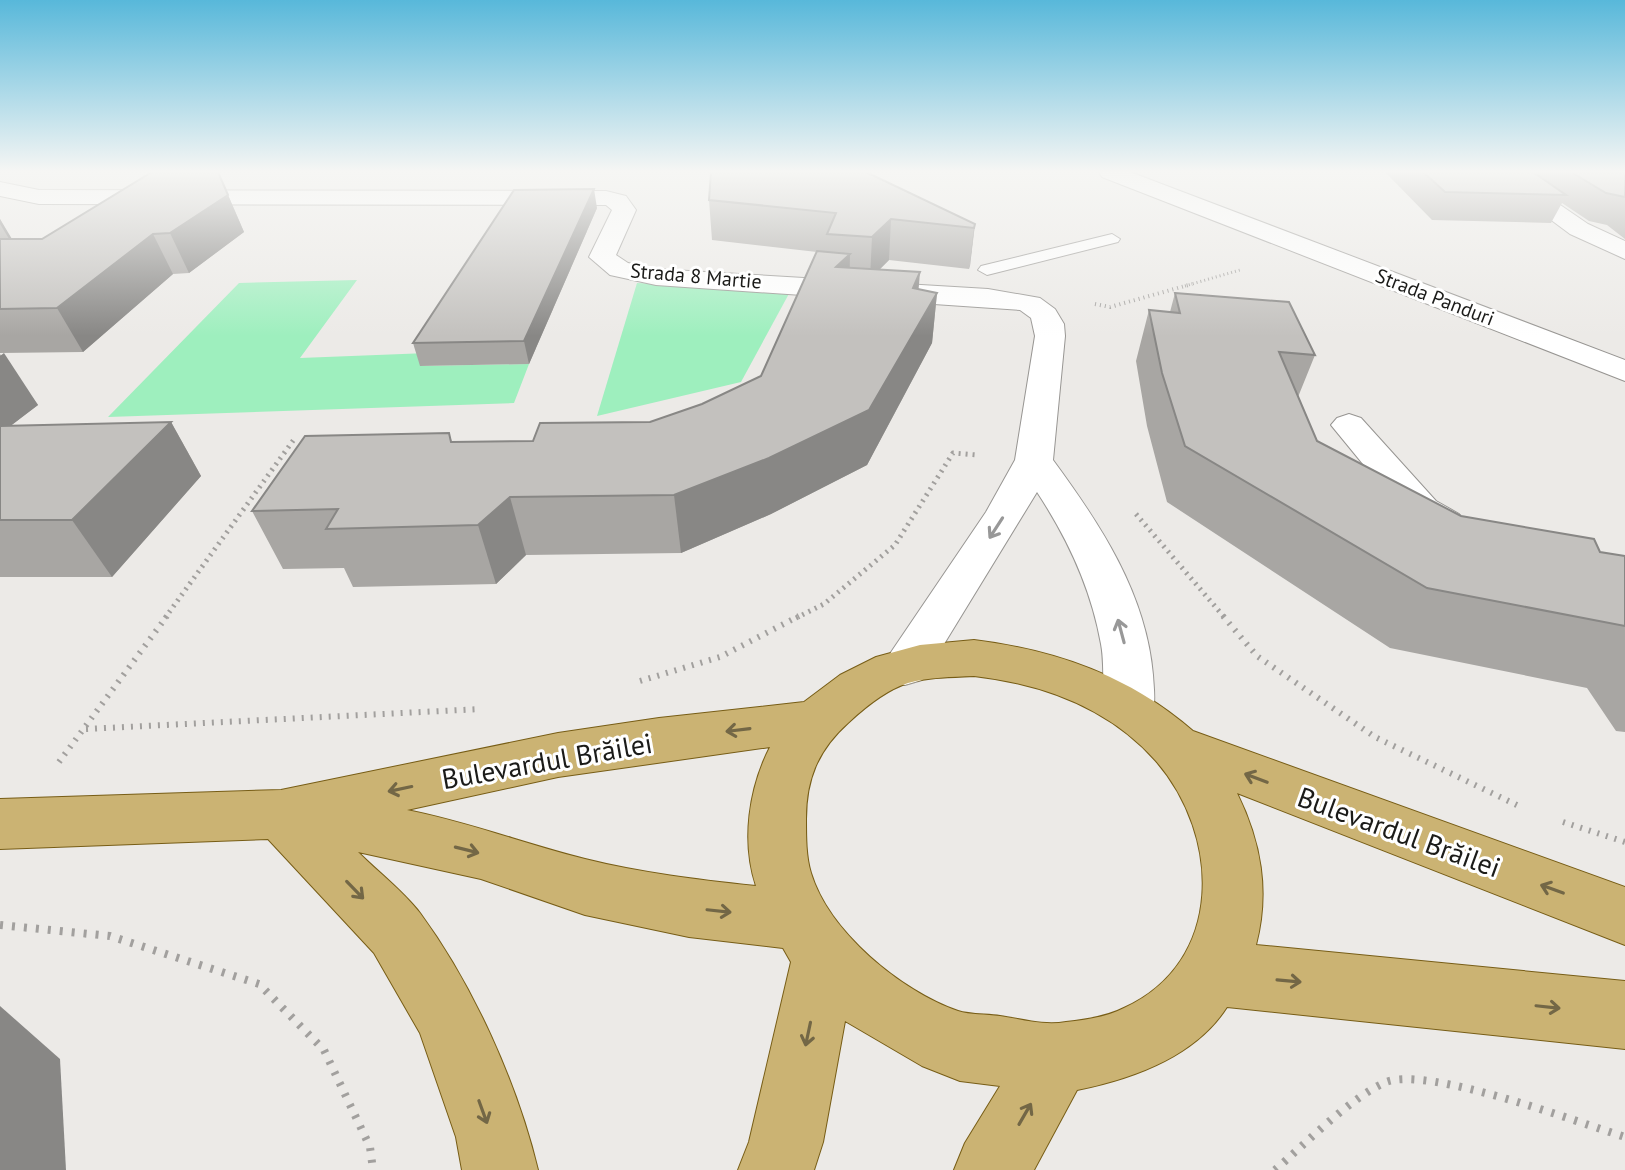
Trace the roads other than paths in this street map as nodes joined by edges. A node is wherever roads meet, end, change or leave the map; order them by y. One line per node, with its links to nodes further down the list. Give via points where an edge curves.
1 (616, 227): 6 (street, Strada 8 Martie, via 602,257 619,269 656,277)
2 (1251, 227): 7 (street, Strada Panduri)
3 (1576, 227): 5 (street)
4 (1112, 239): 6 (lane, via 983,265)
5 (1625, 251)
6 (988, 297): 9 (street, Strada 8 Martie, via 1022,301 1042,310 1050,321)
7 (1625, 371)
8 (1349, 425): 10 (street, via 1422,510)
9 (1034, 460): 11 (street, one-way to 11, via 1006,513); 12 (street, one-way to 9, via 1125,641 1108,583 1081,525)
10 (1471, 538)
11 (905, 667): 12 (main road, via 950,659 1005,660 1073,678); 13 (main road, via 870,680)
12 (1130, 708): 14 (main road)
13 (816, 721): 15 (main road, Bulevardul Brăilei, one-way to 15, via 558,755); 18 (main road, via 789,761 777,806 780,872)
14 (1174, 746): 17 (main road, Bulevardul Brăilei, one-way to 14); 19 (main road, via 1223,820 1236,883 1231,927)
15 (281, 814): 16 (main road, Bulevardul Brăilei); 18 (main road, Bulevardul Brăilei, one-way to 18, via 410,836 615,893); 22 (main road, one-way to 22, via 396,932 448,1016)
16 (0, 824)
17 (1625, 916)
18 (812, 939): 21 (main road, via 875,1005 957,1045); 23 (main road, one-way to 23, via 786,1142)
19 (1212, 973): 20 (main road, one-way to 20); 21 (main road, via 1176,1015 1152,1030 1115,1048)
20 (1625, 1015)
21 (1056, 1059): 24 (main road, one-way to 21)
22 (500, 1170)
23 (776, 1170)
24 (992, 1170)

